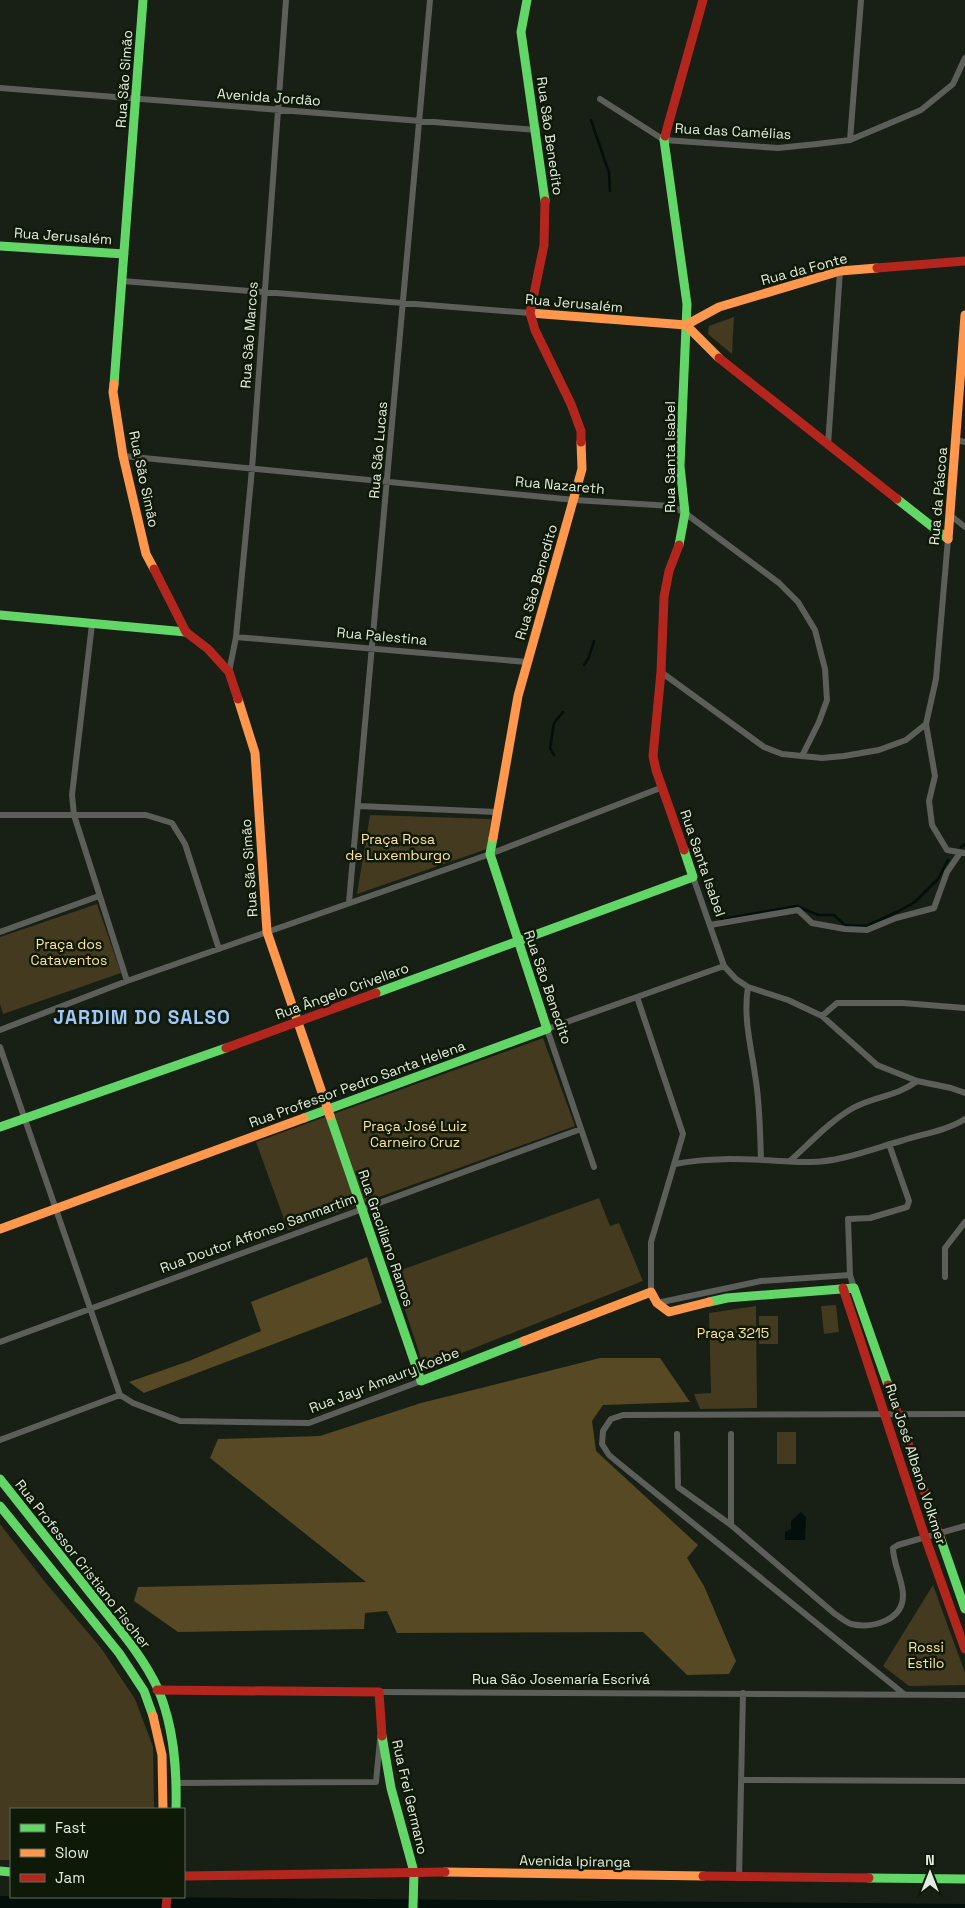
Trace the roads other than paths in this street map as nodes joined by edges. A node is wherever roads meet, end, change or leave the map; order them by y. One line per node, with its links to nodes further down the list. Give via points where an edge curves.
1 (144, 0): 9 (street, Rua São Simão)
2 (286, 0): 11 (street, Rua São Marcos)
3 (430, 0): 12 (street, Rua São Lucas)
4 (527, 0): 13 (street, Rua São Benedito, via 520,32)
5 (703, 0): 14 (street, Rua Santa Isabel)
6 (861, 0): 15 (street)
7 (965, 58): 15 (street, Rua das Camélias, via 953,84 921,110)
8 (0, 88): 9 (street, Avenida Jordão)
9 (136, 99): 11 (street, Avenida Jordão); 17 (street, Rua São Simão)
10 (600, 99): 14 (street, Rua das Camélias)
11 (278, 110): 12 (street, Avenida Jordão); 21 (street, Rua São Marcos)
12 (420, 121): 13 (street, Avenida Jordão); 22 (street, Rua São Lucas)
13 (537, 130): 23 (street, Rua São Benedito, via 545,194 544,245)
14 (664, 140): 15 (street, Rua das Camélias, via 778,148); 25 (street, Rua Santa Isabel, via 687,304)
15 (850, 140)
16 (0, 246): 17 (street, Rua Jerusalém)
17 (124, 254): 20 (street, Rua São Simão)
18 (965, 261): 19 (street, Rua da Fonte)
19 (840, 271): 25 (street, Rua da Fonte, via 719,307); 27 (street)
20 (122, 280): 21 (street, Rua Jerusalém); 28 (street, Rua São Simão, via 113,392)
21 (265, 292): 22 (street, Rua Jerusalém); 29 (street, Rua São Marcos)
22 (404, 303): 23 (street, Rua Jerusalém); 30 (street, Rua São Lucas)
23 (530, 313): 25 (street, Rua Jerusalém); 31 (street, Rua São Benedito, via 581,431 582,469)
24 (965, 315): 26 (street, Rua da Páscoa)
25 (686, 325): 27 (street, via 721,360); 32 (street, Rua Santa Isabel, via 680,466)
26 (961, 441): 33 (street, Rua da Páscoa)
27 (828, 445): 35 (street)
28 (123, 456): 29 (street, Rua Nazareth); 38 (street, Rua São Simão, via 146,554)
29 (252, 469): 30 (street, Rua Nazareth); 39 (street, Rua São Marcos)
30 (388, 482): 31 (street, Rua Nazareth); 40 (street, Rua São Lucas)
31 (575, 500): 32 (street, Rua Nazareth, via 672,506); 41 (street, Rua São Benedito)
32 (685, 513): 43 (street, Rua Santa Isabel, via 664,597); 45 (street, Rua Nazareth, via 779,583 798,602 816,630 825,669 827,700)
33 (950, 515): 34 (street); 35 (street, Rua da Páscoa)
34 (965, 527)
35 (948, 538): 44 (street, Rua da Páscoa, via 936,679)
36 (0, 615): 37 (street)
37 (92, 624): 38 (street); 50 (street, via 72,795)
38 (186, 632): 42 (street, Rua São Simão, via 208,649)
39 (236, 637): 40 (street, Rua Palestina); 42 (street, Rua São Marcos)
40 (372, 648): 41 (street, Rua Palestina); 47 (street, Rua São Lucas)
41 (527, 662): 48 (street, Rua São Benedito)
42 (229, 672): 58 (street, Rua São Simão, via 255,753)
43 (661, 672): 45 (street, via 764,746 782,754); 46 (street, Rua Santa Isabel, via 653,756)
44 (926, 724): 45 (street, via 906,740 879,750 822,758); 51 (street, via 935,776 928,801 932,825 947,850)
45 (802, 756)
46 (663, 788): 52 (street); 53 (street, Rua Santa Isabel)
47 (358, 806): 48 (street); 55 (street, Rua São Lucas)
48 (497, 812): 52 (street, Rua São Benedito)
49 (0, 814): 50 (street)
50 (74, 815): 54 (street); 60 (street, via 146,815 172,824 185,844)
51 (962, 853): 56 (street, via 947,872 934,908 867,930 812,923 798,910)
52 (490, 854): 55 (street); 59 (street, Rua São Benedito)
53 (693, 877): 56 (street, Rua Santa Isabel); 59 (street, Rua Ângelo Crivellaro)
54 (99, 896): 57 (street); 62 (street)
55 (350, 902): 58 (street)
56 (710, 925): 61 (street, Rua Santa Isabel)
57 (0, 932)
58 (267, 932): 60 (street); 67 (street, Rua Graciliano Ramos)
59 (517, 941): 67 (street, Rua Ângelo Crivellaro); 68 (street, Rua São Benedito)
60 (219, 949): 62 (street)
61 (724, 966): 63 (street); 64 (street, Rua Professor Pedro Santa Helena)
62 (127, 981): 69 (street)
63 (748, 987): 66 (street); 79 (street, via 745,1004 747,1031 756,1076)
64 (637, 997): 68 (street, Rua Professor Pedro Santa Helena); 81 (street, via 683,1134)
65 (965, 1008): 66 (street, via 903,1003 836,1003)
66 (822, 1016): 71 (street, via 877,1065)
67 (298, 1022): 73 (street, Rua Graciliano Ramos); 74 (street, Rua Ângelo Crivellaro)
68 (547, 1028): 73 (street, Rua Professor Pedro Santa Helena); 77 (street, Rua São Benedito)
69 (0, 1030)
70 (0, 1046): 74 (street)
71 (917, 1081): 72 (street); 80 (street, via 905,1090 854,1107)
72 (965, 1093)
73 (328, 1109): 83 (street, Rua Graciliano Ramos); 84 (street, Rua Professor Pedro Santa Helena)
74 (25, 1119): 76 (street, Rua Ângelo Crivellaro); 84 (street)
75 (965, 1119): 78 (street)
76 (0, 1127)
77 (581, 1129): 82 (street, Rua São Benedito); 83 (street, Rua Doutor Affonso Sanmartim)
78 (889, 1144): 80 (street, via 831,1160); 87 (street, via 908,1201 907,1207 870,1218 848,1219)
79 (761, 1160): 80 (street); 81 (street, via 699,1159)
80 (791, 1160)
81 (676, 1164): 91 (street, via 651,1242)
82 (594, 1167)
83 (362, 1208): 93 (street, Rua Doutor Affonso Sanmartim); 95 (street, Rua Graciliano Ramos)
84 (56, 1209): 86 (street, Rua Professor Pedro Santa Helena); 93 (street)
85 (965, 1222): 88 (street, via 946,1248)
86 (0, 1229)
87 (850, 1275): 90 (street); 92 (street, via 761,1281)
88 (945, 1276)
89 (843, 1288): 90 (street); 92 (street, via 727,1298 669,1312); 97 (street, Rua José Albano Volkmer)
90 (854, 1288): 98 (street, Rua José Albano Volkmer)
91 (651, 1292): 92 (street); 95 (street, Rua Jayr Amaury Koebe)
92 (657, 1303)
93 (90, 1308): 94 (street, Rua Doutor Affonso Sanmartim); 96 (street)
94 (0, 1342)
95 (421, 1382): 96 (street, Rua Jayr Amaury Koebe, via 309,1423 180,1421)
96 (120, 1395): 102 (street)
97 (886, 1414): 98 (street); 109 (street, Rua José Albano Volkmer); 118 (street, via 623,1415 611,1419 603,1431 602,1444 615,1460)
98 (898, 1414): 99 (street); 108 (street, Rua José Albano Volkmer)
99 (965, 1414)
100 (677, 1434): 106 (street, via 678,1487)
101 (731, 1434): 106 (street)
102 (0, 1440)
103 (0, 1479): 104 (street, Rua Professor Cristiano Fischer)
104 (16, 1500): 105 (street); 114 (street, Rua Professor Cristiano Fischer, via 129,1642)
105 (2, 1508): 115 (street, Rua Professor Cristiano Fischer, via 119,1653)
106 (731, 1525): 109 (street, via 834,1614 849,1624 866,1626 880,1624 902,1606 903,1593 894,1548)
107 (965, 1526): 108 (street)
108 (939, 1533): 109 (street); 110 (street, Rua José Albano Volkmer)
109 (925, 1538): 111 (street, Rua José Albano Volkmer)
110 (961, 1598): 111 (street); 112 (street, Rua José Albano Volkmer)
111 (949, 1603): 113 (street, Rua José Albano Volkmer)
112 (965, 1609)
113 (965, 1648)
114 (157, 1690): 116 (street, Rua São Josemaría Escrivá); 120 (street, Rua Professor Cristiano Fischer)
115 (144, 1691): 120 (street); 125 (street, Rua Professor Cristiano Fischer, via 162,1755)
116 (379, 1692): 117 (street, Rua São Josemaría Escrivá); 121 (street, Rua Frei Germano)
117 (743, 1693): 118 (street, Rua São Josemaría Escrivá); 122 (street)
118 (904, 1694): 119 (street, Rua São Josemaría Escrivá)
119 (965, 1695)
120 (170, 1730): 124 (street, Rua Professor Cristiano Fischer, via 176,1756)
121 (381, 1732): 124 (street, via 376,1782); 127 (street, Rua Frei Germano, via 391,1788)
122 (741, 1780): 123 (street); 129 (street)
123 (965, 1781)
124 (177, 1783): 126 (street, Rua Professor Cristiano Fischer)
125 (163, 1808)
126 (176, 1808)
127 (414, 1872): 128 (street, Avenida Ipiranga); 129 (street, Avenida Ipiranga); 131 (street, Rua Frei Germano)
128 (185, 1876)
129 (739, 1878): 130 (street, Avenida Ipiranga)
130 (965, 1879)
131 (413, 1908)

